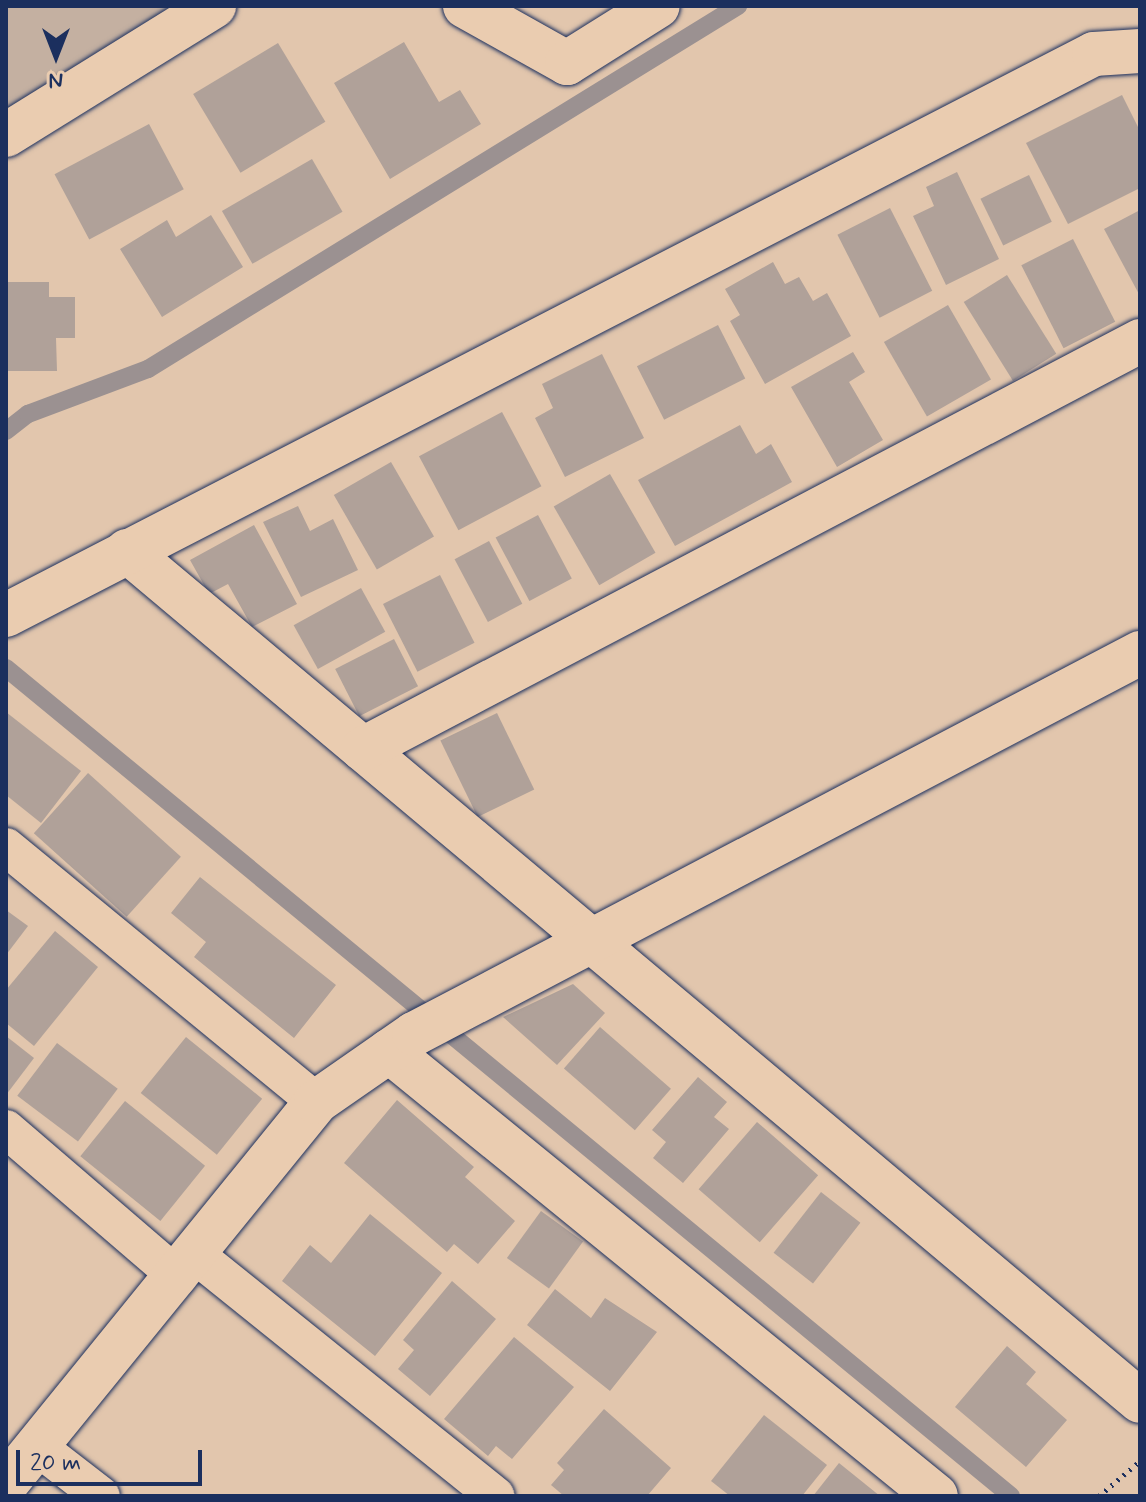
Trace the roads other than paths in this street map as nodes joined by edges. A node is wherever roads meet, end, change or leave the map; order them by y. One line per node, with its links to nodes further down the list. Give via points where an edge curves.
1 (214, 6): 5 (street)
2 (465, 6): 3 (street, via 567,63)
3 (658, 6)
4 (1140, 51): 7 (street, via 1094,54)
5 (6, 135)
6 (1140, 341): 10 (street)
7 (127, 551): 8 (street); 10 (street)
8 (6, 615)
9 (1140, 653): 12 (street)
10 (363, 749): 12 (street)
11 (6, 847): 14 (lane)
12 (593, 942): 13 (street); 17 (street)
13 (402, 1043): 14 (street); 22 (street)
14 (316, 1102): 16 (street)
15 (6, 1129): 16 (lane)
16 (187, 1266): 18 (street); 21 (lane)
17 (1140, 1401)
18 (39, 1448): 19 (street); 20 (lane)
19 (6, 1484)
20 (101, 1496)
21 (495, 1496)
22 (936, 1496)

